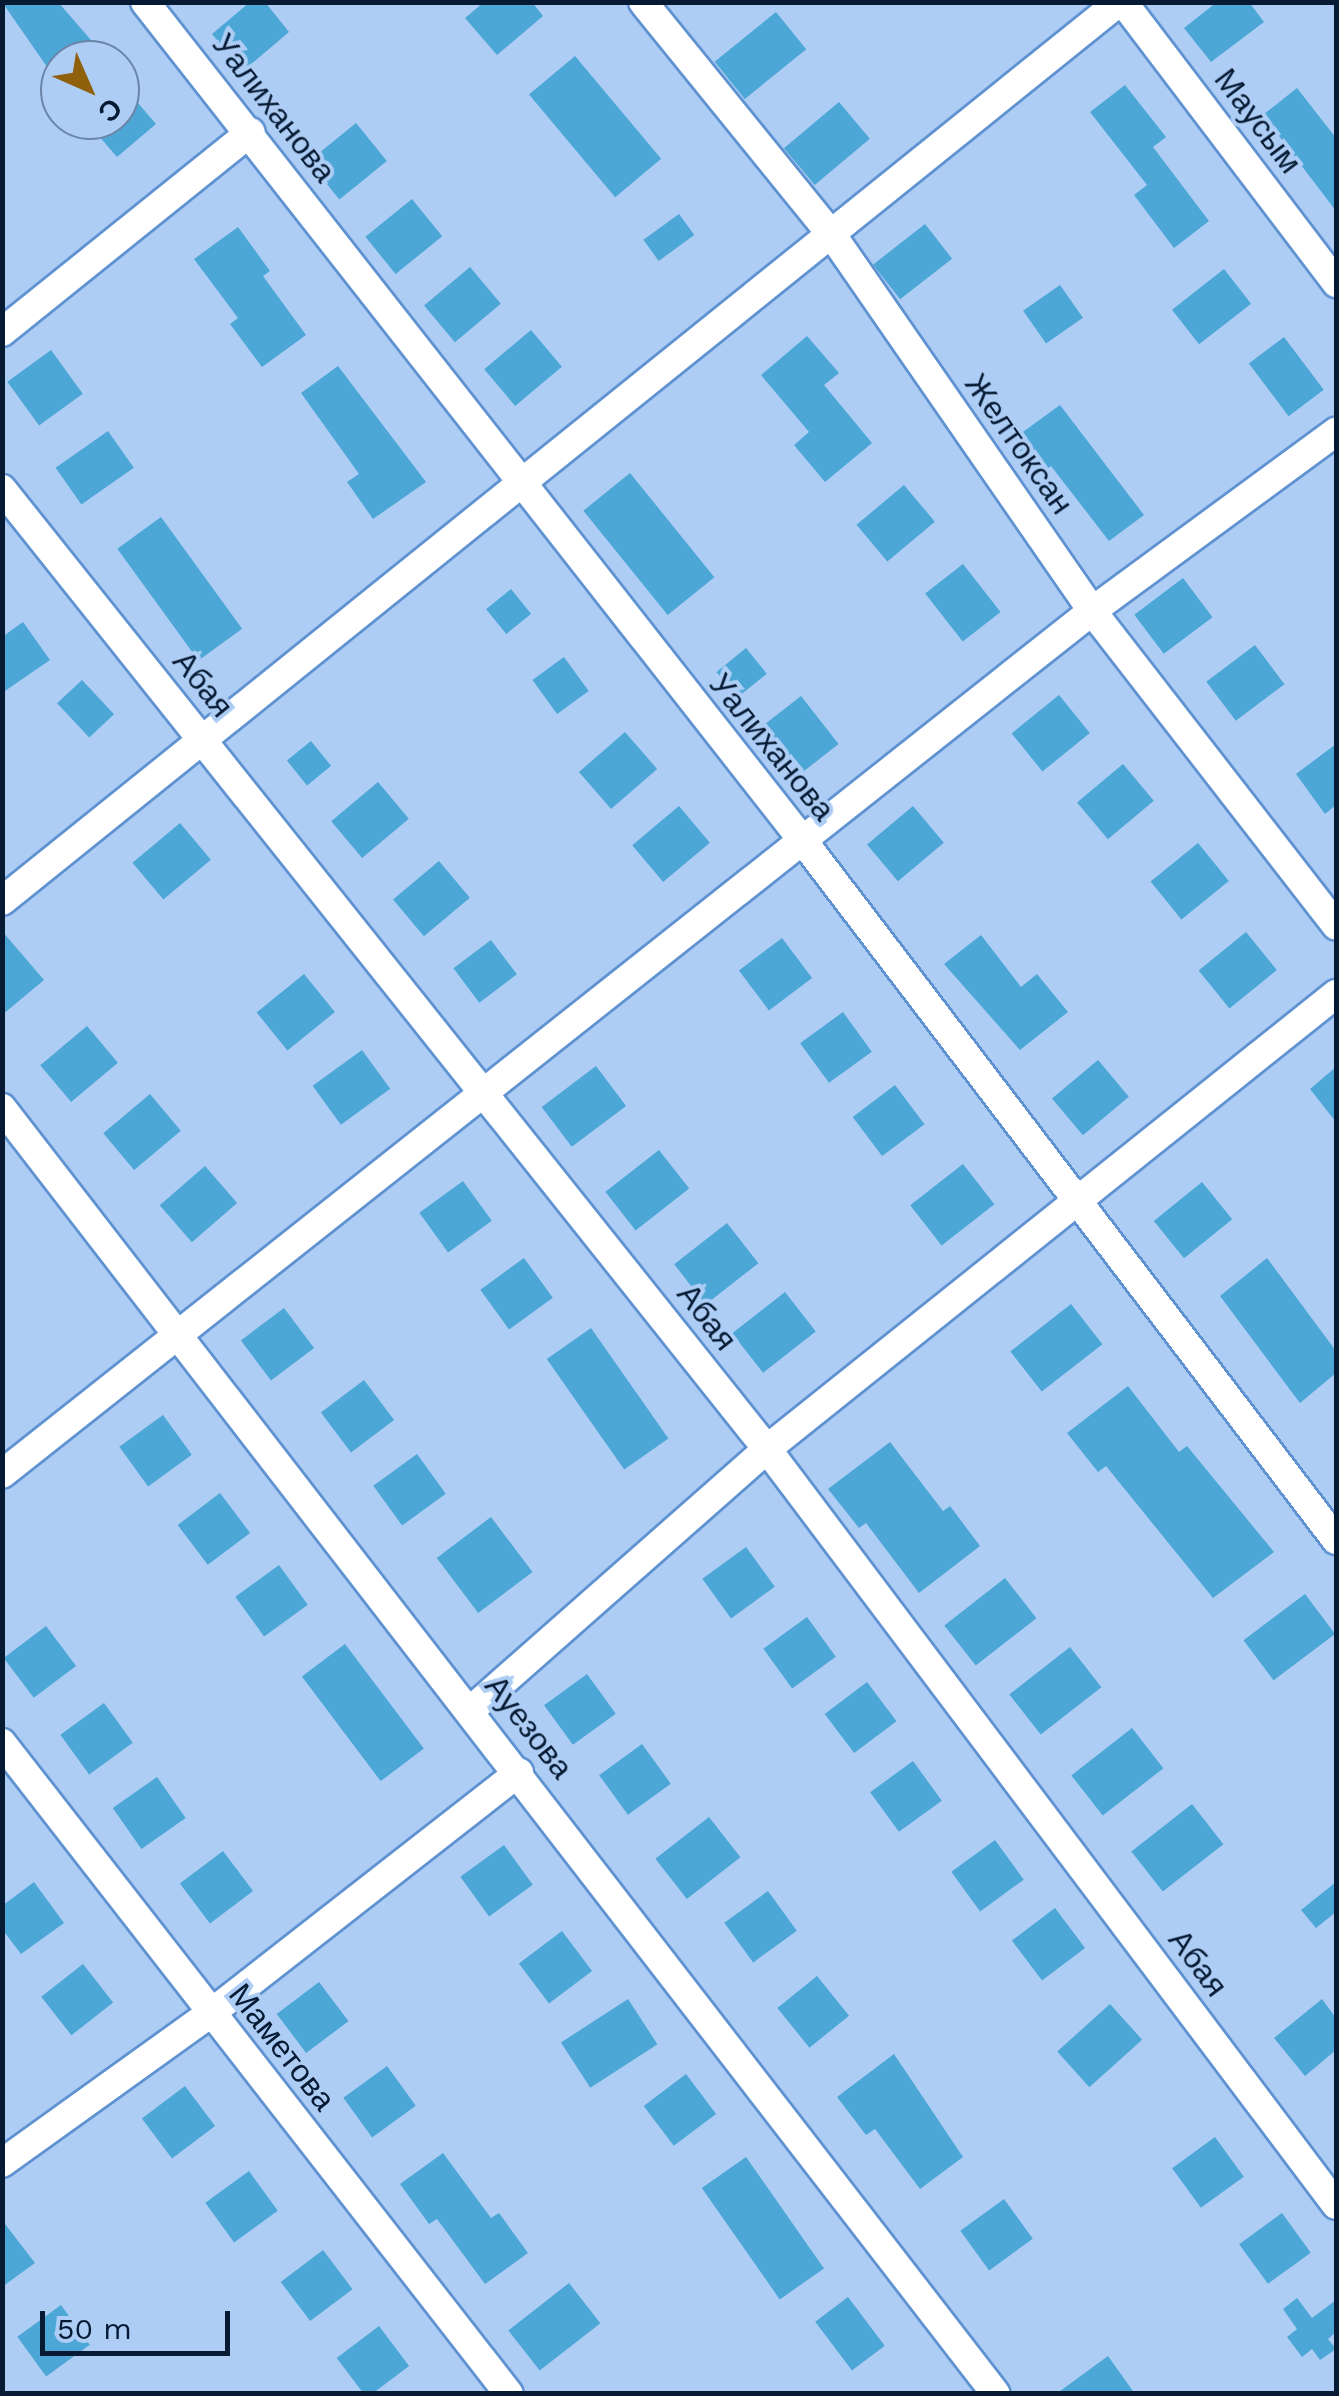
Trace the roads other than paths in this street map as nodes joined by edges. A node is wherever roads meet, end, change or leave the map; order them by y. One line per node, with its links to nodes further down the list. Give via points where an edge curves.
1 (144, 2): 4 (street, Уалиханова)
2 (643, 2): 5 (street, Желтоксан)
3 (1121, 2): 5 (street); 6 (street, Маусым)
4 (250, 132): 7 (street); 9 (street, Уалиханова)
5 (832, 235): 9 (street); 11 (street, Желтоксан)
6 (1336, 283)
7 (2, 332)
8 (1336, 432): 11 (street)
9 (520, 487): 12 (street); 13 (street, Уалиханова)
10 (2, 489): 12 (street, Абая)
11 (1092, 612): 13 (street); 15 (street, Желтоксан)
12 (204, 742): 14 (street); 17 (street, Абая)
13 (802, 841): 17 (street); 19 (street, Уалиханова)
14 (2, 901)
15 (1336, 925)
16 (1336, 994): 19 (street)
17 (485, 1094): 20 (street); 21 (street, Абая)
18 (2, 1108): 20 (street, Ауезова)
19 (1078, 1202): 21 (street); 23 (street, Уалиханова)
20 (180, 1334): 22 (street); 24 (street, Ауезова)
21 (767, 1449): 24 (street); 29 (street, Абая)
22 (2, 1474)
23 (1336, 1540)
24 (471, 1710): 26 (street, Ауезова)
25 (2, 1743): 27 (street, Маметова)
26 (520, 1772): 27 (street); 31 (street, Ауезова)
27 (211, 2013): 28 (street); 30 (street, Маметова)
28 (2, 2163)
29 (1336, 2205)
30 (509, 2394)
31 (996, 2394)

